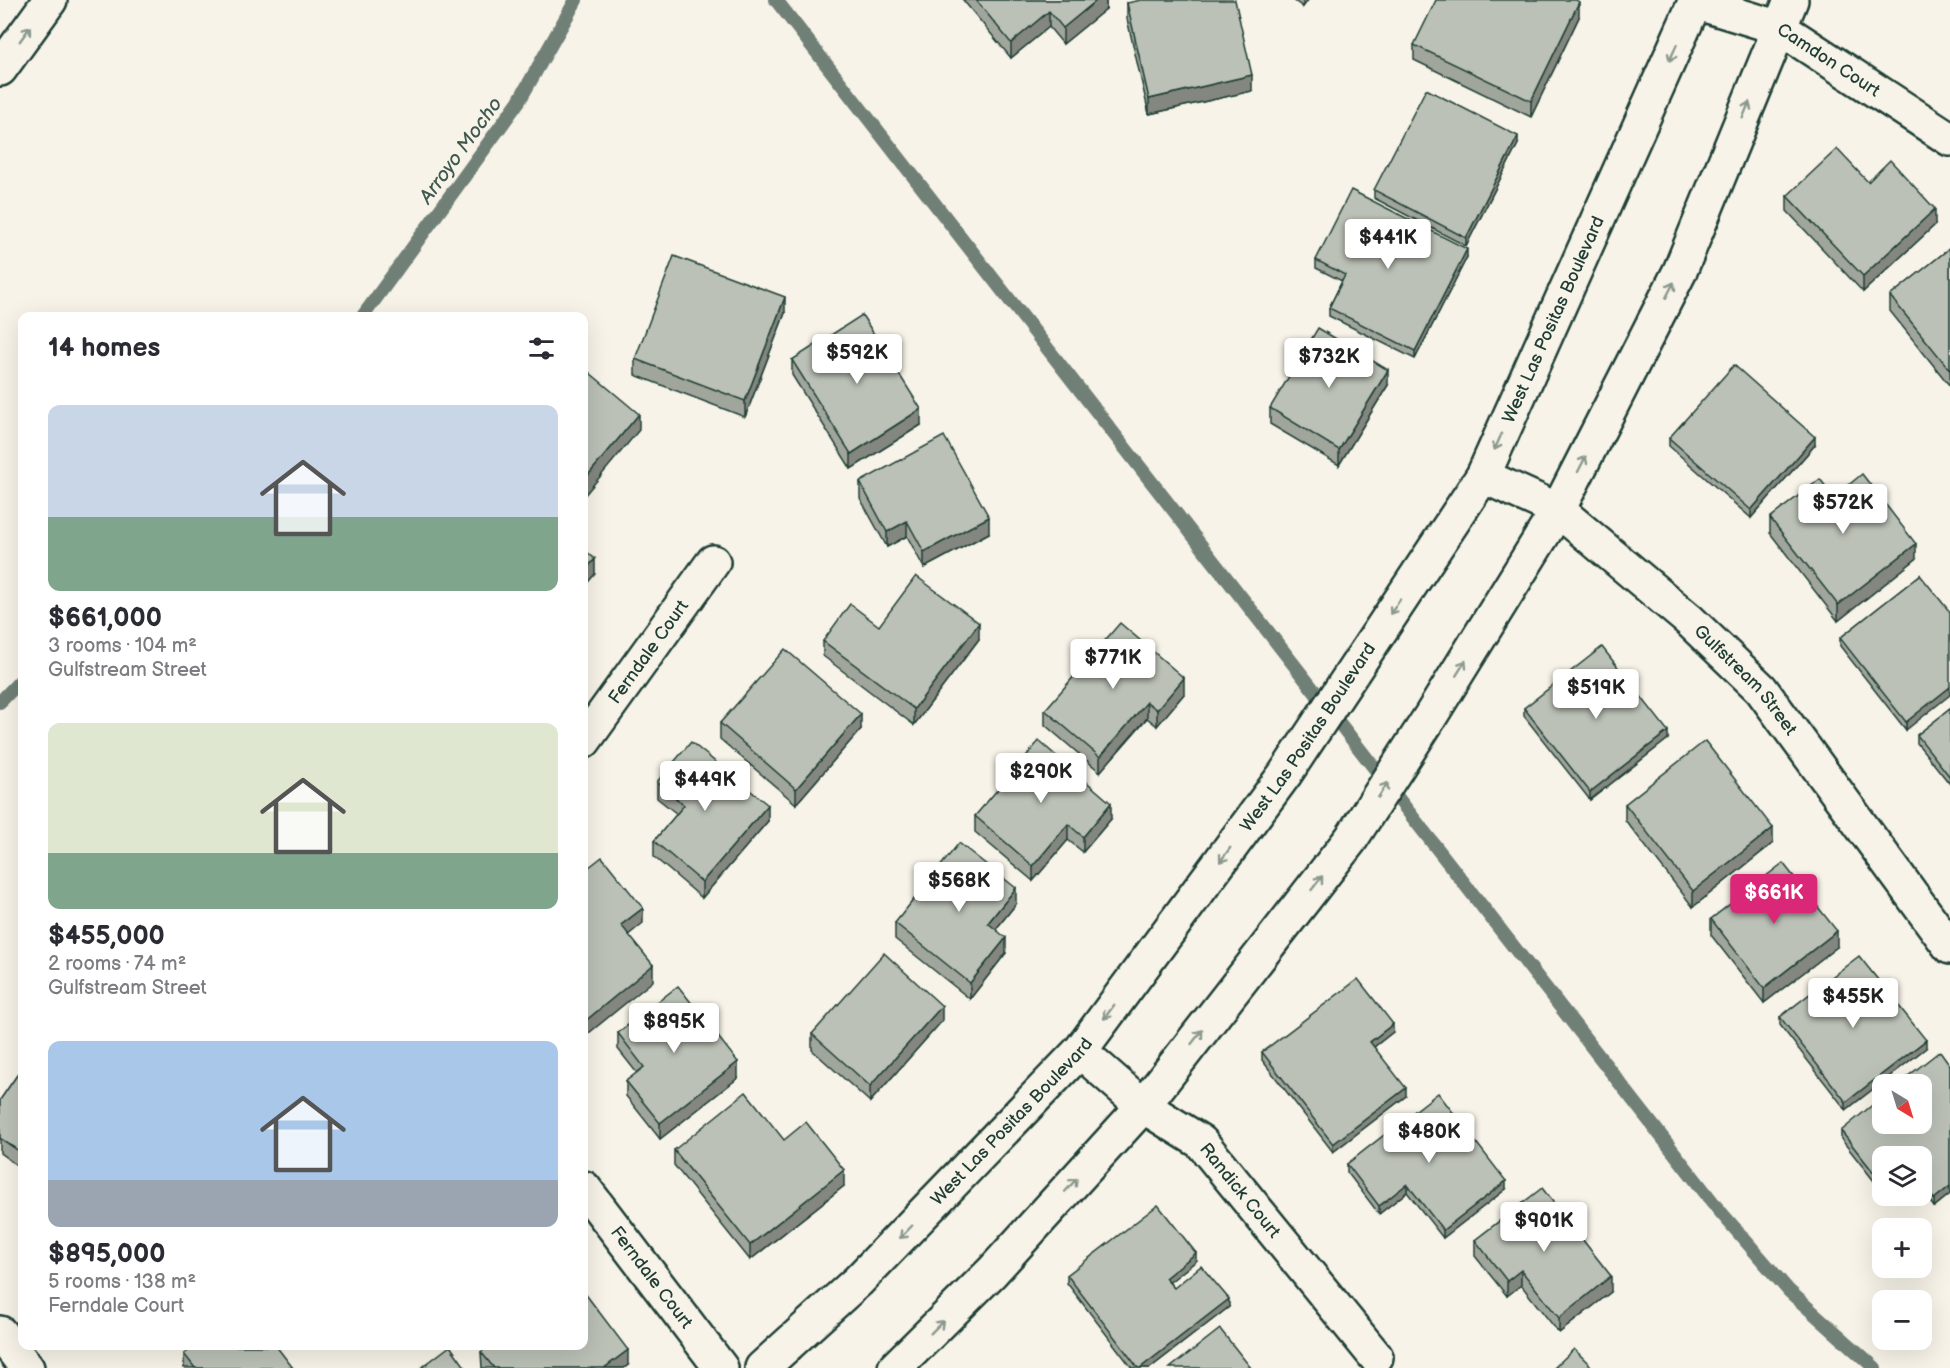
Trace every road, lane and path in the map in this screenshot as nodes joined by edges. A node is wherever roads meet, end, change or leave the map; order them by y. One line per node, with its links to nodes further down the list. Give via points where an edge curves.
1 (50, 0): 4 (street, one-way to 1)
2 (1696, 1): 3 (street, Camdon Court); 6 (street, West Las Positas Boulevard, one-way to 6)
3 (1785, 14): 5 (street, Camdon Court); 7 (street, one-way to 3, via 1680,272)
4 (0, 69)
5 (1950, 139)
6 (1483, 476): 7 (street, Gulfstream Street); 11 (street, West Las Positas Boulevard, one-way to 11, via 1285,774)
7 (1558, 510): 10 (street, Gulfstream Street, via 1689,620 1761,688); 12 (street, one-way to 7, via 1351,839)
8 (713, 562): 9 (street, Ferndale Court)
9 (588, 735)
10 (1950, 947)
11 (1080, 1051): 12 (street, Randick Court); 18 (street, West Las Positas Boulevard, one-way to 18, via 858,1281)
12 (1143, 1106): 15 (street, Randick Court, via 1201,1142); 19 (street, one-way to 12, via 992,1272)
13 (588, 1193): 17 (street, Ferndale Court)
14 (0, 1333): 16 (street)
15 (1376, 1357)
16 (27, 1368)
17 (721, 1368)
18 (762, 1368)
19 (895, 1368)

